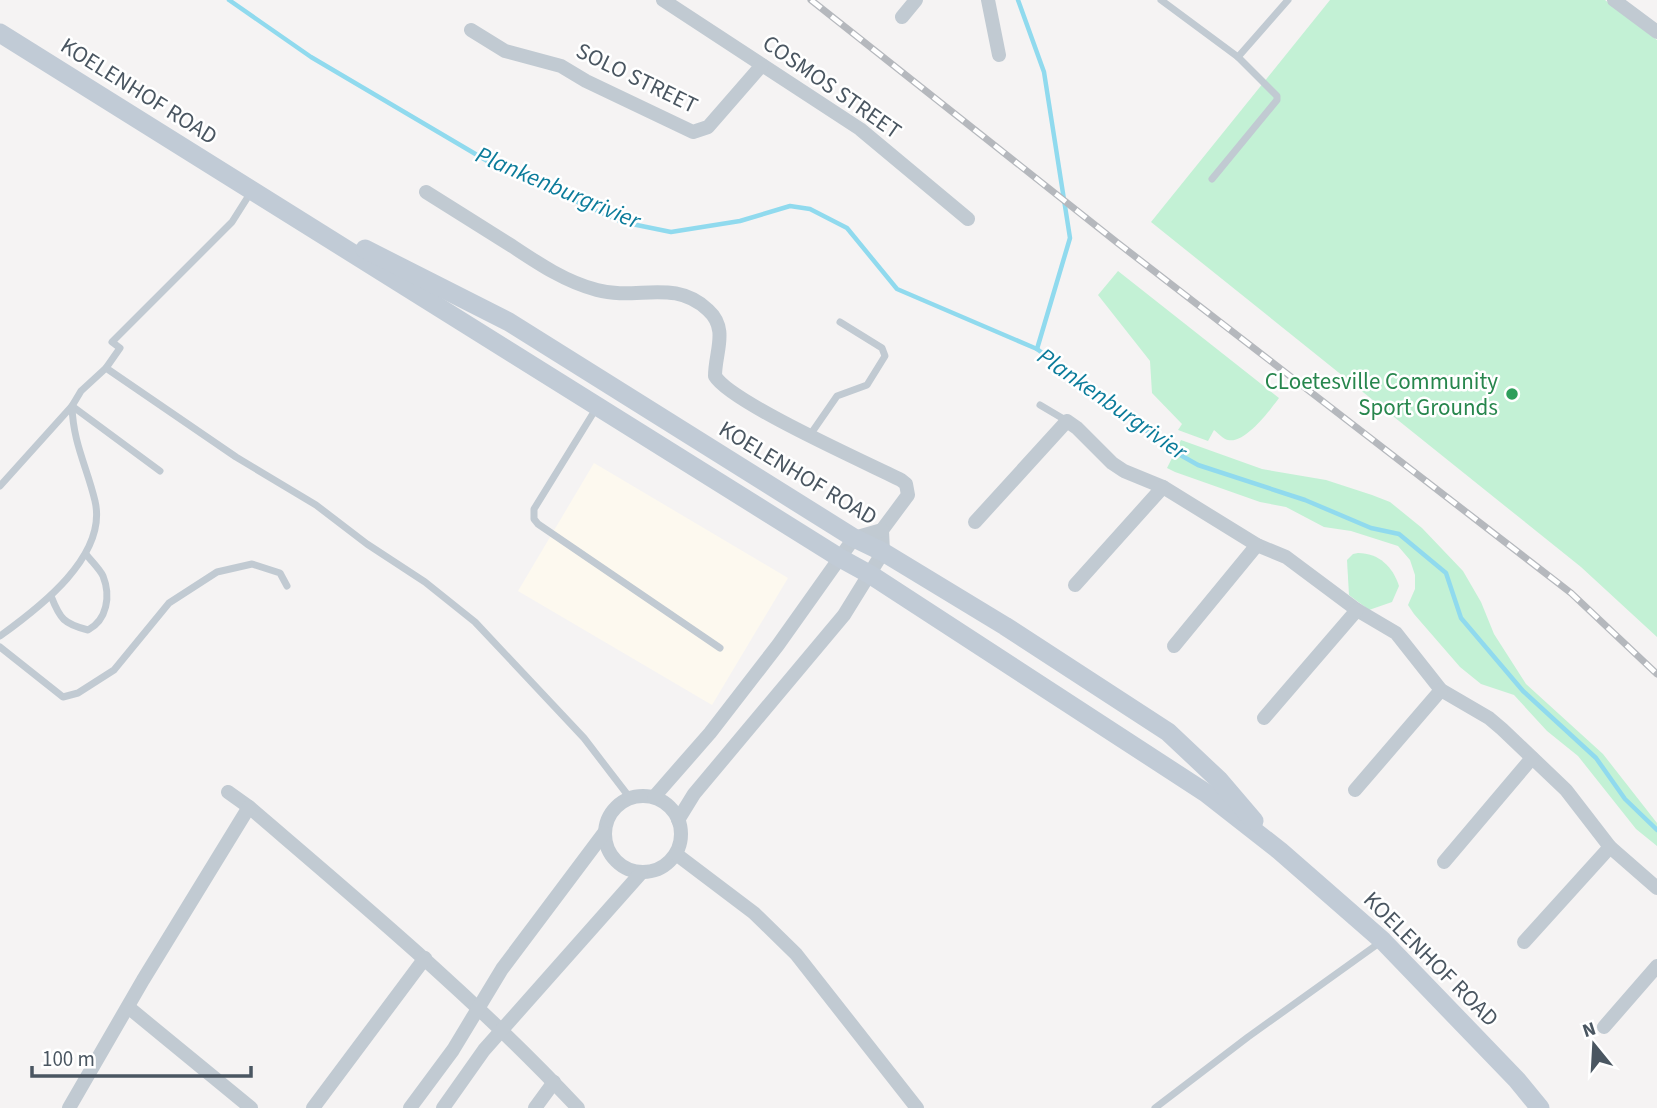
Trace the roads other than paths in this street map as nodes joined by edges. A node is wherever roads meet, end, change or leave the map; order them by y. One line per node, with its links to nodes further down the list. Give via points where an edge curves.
1 (663, 0): 13 (street, COSMOS STREET)
2 (916, 0): 7 (street)
3 (988, 0): 11 (street)
4 (1161, 0): 12 (lane)
5 (1288, 0): 12 (lane)
6 (1614, 0): 9 (street)
7 (902, 17)
8 (471, 30): 13 (street, SOLO STREET, via 505,51 561,66 693,132 708,127)
9 (1657, 32)
10 (0, 33): 15 (main road, KOELENHOF ROAD)
11 (999, 55)
12 (1238, 57): 14 (lane, via 1277,98)
13 (762, 65): 17 (street, COSMOS STREET, via 860,129)
14 (1212, 179)
15 (252, 191): 19 (lane, via 232,222 112,342 120,348); 22 (main road, KOELENHOF ROAD); 30 (main road, KOELENHOF ROAD, via 509,322)
16 (426, 192): 24 (street, via 568,280 600,291 629,295 672,292 691,297 718,325 717,379 734,394)
17 (968, 219)
18 (840, 322): 24 (lane, via 882,348 885,356 867,385 836,396)
19 (106, 368): 21 (lane); 50 (lane, via 316,505 475,622 584,738)
20 (1040, 405): 23 (lane)
21 (72, 406): 25 (lane); 26 (lane); 33 (lane, via 78,452 96,504 96,522)
22 (597, 406): 34 (main road, KOELENHOF ROAD); 43 (lane, via 534,509 534,519)
23 (1067, 421): 27 (street, via 1112,463); 28 (street)
24 (810, 435): 29 (street, via 906,484 908,495)
25 (160, 471)
26 (0, 486)
27 (1163, 486): 31 (street); 36 (street)
28 (975, 522)
29 (882, 530): 30 (street); 32 (street)
30 (854, 538): 32 (main road, KOELENHOF ROAD); 34 (street)
31 (1257, 545): 39 (street, via 1286,557); 42 (street)
32 (883, 552): 35 (street); 55 (main road, KOELENHOF ROAD, via 1168,732 1219,780)
33 (86, 554): 38 (lane); 38 (lane, via 102,575 107,592 107,606 97,626 88,630 69,625)
34 (840, 558): 35 (main road, KOELENHOF ROAD); 49 (street, via 710,733)
35 (871, 575): 52 (street, via 844,615 694,794); 55 (main road, KOELENHOF ROAD, via 1206,793)
36 (1075, 585)
37 (287, 586): 41 (lane, via 280,573 252,564 217,572 169,603 114,670 63,697)
38 (51, 596): 40 (lane)
39 (1357, 610): 44 (street, via 1396,633); 45 (street)
40 (0, 636)
41 (0, 646)
42 (1174, 646)
43 (720, 649)
44 (1441, 690): 46 (street, via 1489,718); 47 (street)
45 (1264, 718)
46 (1532, 758): 54 (street, via 1566,790); 57 (street)
47 (1354, 790)
48 (228, 792): 51 (street)
49 (654, 797): 50 (street); 52 (street)
50 (630, 798): 53 (street, via 612,811)
51 (249, 807): 62 (street); 64 (street)
52 (678, 820): 56 (street)
53 (604, 832): 58 (street, via 610,856 629,871); 65 (street)
54 (1610, 847): 59 (street); 61 (street)
55 (1280, 851): 60 (main road, KOELENHOF ROAD)
56 (676, 854): 58 (street, via 661,868); 76 (street, via 754,913 796,954)
57 (1444, 862)
58 (641, 873): 67 (street)
59 (1657, 888)
60 (1383, 941): 77 (lane); 78 (main road, KOELENHOF ROAD)
61 (1524, 942)
62 (425, 958): 65 (street); 71 (street)
63 (1657, 967): 66 (street)
64 (128, 1007): 69 (street); 70 (street)
65 (479, 1007): 67 (street); 72 (street)
66 (1604, 1027)
67 (502, 1029): 68 (street); 73 (street)
68 (554, 1082): 74 (street); 75 (street)
69 (69, 1108)
70 (251, 1108)
71 (313, 1108)
72 (410, 1108)
73 (443, 1108)
74 (535, 1108)
75 (578, 1108)
76 (917, 1108)
77 (1155, 1108)
78 (1540, 1108)

